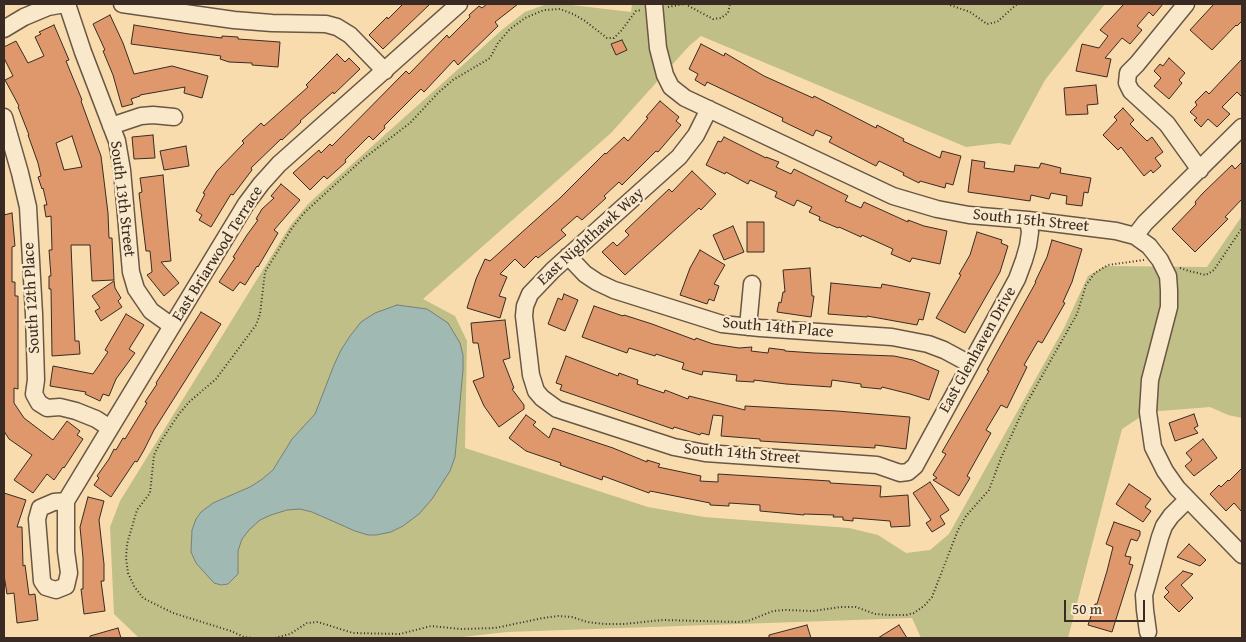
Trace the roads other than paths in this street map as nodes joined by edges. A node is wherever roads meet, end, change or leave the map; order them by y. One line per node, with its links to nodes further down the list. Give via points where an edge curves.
1 (66, 4): 6 (street, via 48,7); 11 (street, South 13th Street)
2 (122, 4): 7 (street, via 234,20 326,24 344,31)
3 (460, 4): 7 (street, East Briarwood Terrace)
4 (1186, 4): 13 (street, via 1128,73 1127,83 1131,91 1167,124)
5 (654, 6): 8 (street, South 15th Street, via 658,48 668,81 685,98)
6 (4, 29)
7 (385, 71): 18 (street, East Briarwood Terrace, via 279,164 261,184)
8 (709, 109): 14 (street, South 15th Street, via 893,196 937,209); 16 (street, East Nighthawk Way, via 696,135 679,157)
9 (4, 117): 22 (street, South 12th Place, via 28,207 34,314 34,394 47,408 76,411)
10 (174, 117): 11 (street, via 141,116)
11 (111, 126): 18 (street, South 13th Street, via 122,170 136,290 151,311)
12 (1242, 126): 13 (street)
13 (1200, 170): 15 (street)
14 (1028, 220): 15 (street, South 15th Street, via 1100,228); 20 (street, East Glenhaven Drive, via 1030,232 1017,279)
15 (1135, 236): 24 (street, South 15th Street, via 1149,246 1168,276 1169,307 1150,380 1149,423 1153,447 1165,471)
16 (568, 256): 19 (street, South 14th Place, via 585,274 614,290 714,322); 21 (street, East Nighthawk Way, via 535,288 525,306 527,351)
17 (752, 284): 19 (street)
18 (172, 326): 22 (street, East Briarwood Terrace)
19 (748, 327): 20 (street, South 14th Place, via 912,340 944,350)
20 (970, 364): 23 (street, East Glenhaven Drive, via 915,466)
21 (533, 384): 23 (street, South 14th Street, via 542,398 557,409 674,447 734,456 877,465 900,473)
22 (110, 428): 25 (street, East Briarwood Terrace)
23 (908, 472)
24 (1187, 500): 26 (street, South 15th Street); 27 (street, via 1171,516 1160,537 1144,595)
25 (66, 501): 25 (street, via 40,508 37,519 42,581 56,590 66,586 69,574)
26 (1239, 544)
27 (1148, 632)

